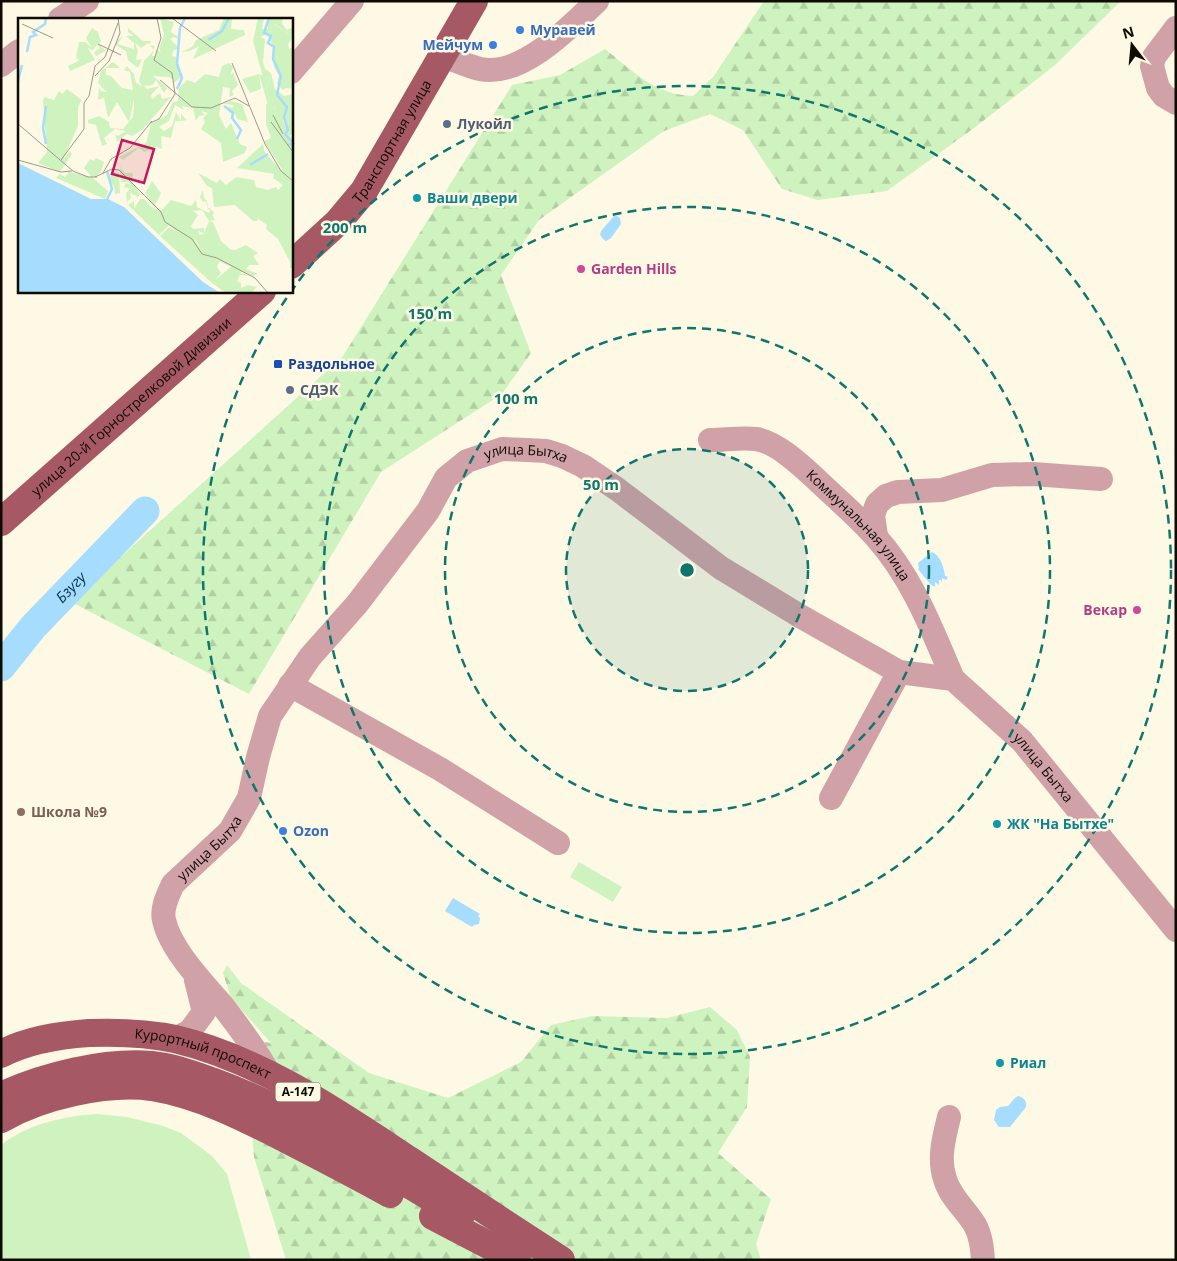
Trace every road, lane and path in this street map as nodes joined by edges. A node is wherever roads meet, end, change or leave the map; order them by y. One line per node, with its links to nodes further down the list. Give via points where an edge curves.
1 (87, 1): 5 (street)
2 (352, 1): 10 (street)
3 (474, 1): 8 (main road, Транспортная улица)
4 (597, 1): 8 (street, via 531,58 504,68 481,70)
5 (62, 18)
6 (1176, 28): 11 (street, via 1154,57 1152,66 1158,88)
7 (18, 52): 9 (street)
8 (443, 56): 12 (main road, Транспортная улица, via 364,191 338,222)
9 (1, 65)
10 (292, 71)
11 (1176, 103)
12 (292, 264)
13 (250, 295): 16 (main road, улица 20-й Горнострелковой Дивизии)
14 (710, 440): 17 (street, Коммунальная улица, via 756,439 786,454)
15 (1101, 479): 17 (street, via 1033,474 992,475 942,490 898,492 877,504 873,515)
16 (1, 522)
17 (876, 536): 19 (street, Коммунальная улица, via 905,577 931,626)
18 (899, 672): 19 (street, улица Бытха); 20 (street, улица Бытха, via 722,568 582,466 546,451 502,449 467,461 446,478 428,511); 21 (street)
19 (953, 679): 23 (street, улица Бытха, via 1022,741)
20 (290, 685): 22 (street, via 440,769); 24 (street, улица Бытха, via 270,716 249,798 230,831 173,884 164,908 167,932)
21 (831, 798)
22 (558, 843)
23 (1176, 930)
24 (194, 974): 25 (street, via 204,1012 190,1031); 27 (street, улица Бытха, via 240,1028)
25 (175, 1039): 26 (main road, Курортный проспект / А-147, via 102,1033 65,1035); 27 (main road, Курортный проспект / А-147, via 235,1059)
26 (5, 1051)
27 (270, 1075): 33 (main road, Курортный проспект / А-147, via 345,1118)
28 (1, 1096): 32 (main road, Курортный проспект / А-147, via 39,1081 98,1068 153,1065 178,1070 231,1088 280,1110)
29 (949, 1118): 34 (street, via 943,1138 945,1179 954,1198 975,1226)
30 (1, 1119): 31 (main road, via 47,1100 100,1088 150,1087 178,1093 223,1108 273,1132)
31 (517, 1260)
32 (540, 1260)
33 (561, 1260)
34 (983, 1260)

